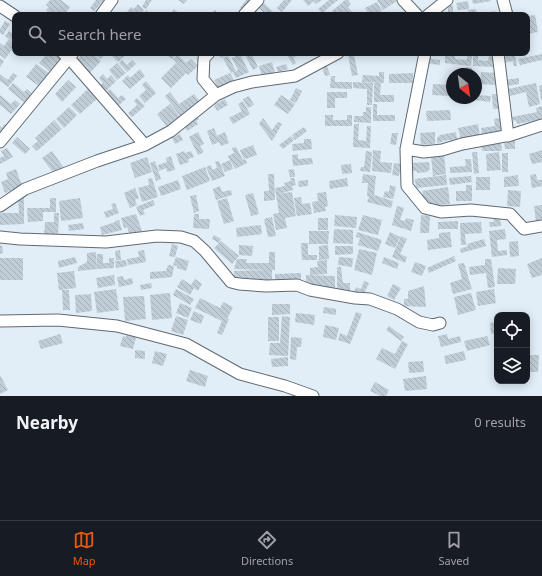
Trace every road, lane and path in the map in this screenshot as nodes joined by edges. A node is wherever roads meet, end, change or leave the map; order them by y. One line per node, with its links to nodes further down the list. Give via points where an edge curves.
1 (112, 0): 7 (street)
2 (258, 0): 8 (street)
3 (403, 0): 9 (street)
4 (447, 0): 10 (street)
5 (503, 0): 11 (street)
6 (0, 6): 12 (street)
7 (103, 12)
8 (247, 12)
9 (414, 12)
10 (432, 12)
11 (506, 12)
12 (12, 14)
13 (67, 56): 22 (street)
14 (69, 56): 23 (street)
15 (206, 56): 19 (street, via 203,80)
16 (332, 56): 19 (street, via 295,76 240,85)
17 (424, 56): 24 (street)
18 (498, 56): 21 (street)
19 (216, 95): 23 (street, via 172,131)
20 (542, 125): 21 (street)
21 (508, 136): 24 (street, via 442,150 424,152)
22 (0, 142)
23 (145, 145): 25 (street, via 25,189)
24 (406, 149): 26 (street, via 407,186 425,208 441,212 471,210 510,214 524,229)
25 (0, 206)
26 (542, 226)
27 (0, 237): 29 (street, via 20,240 106,242 157,236 181,237 200,246 231,282 266,286 298,285 310,290 370,299 397,309 419,322 433,325)
28 (0, 321): 30 (street, via 58,320 117,326 186,344 240,374)
29 (440, 323)
30 (313, 396)

